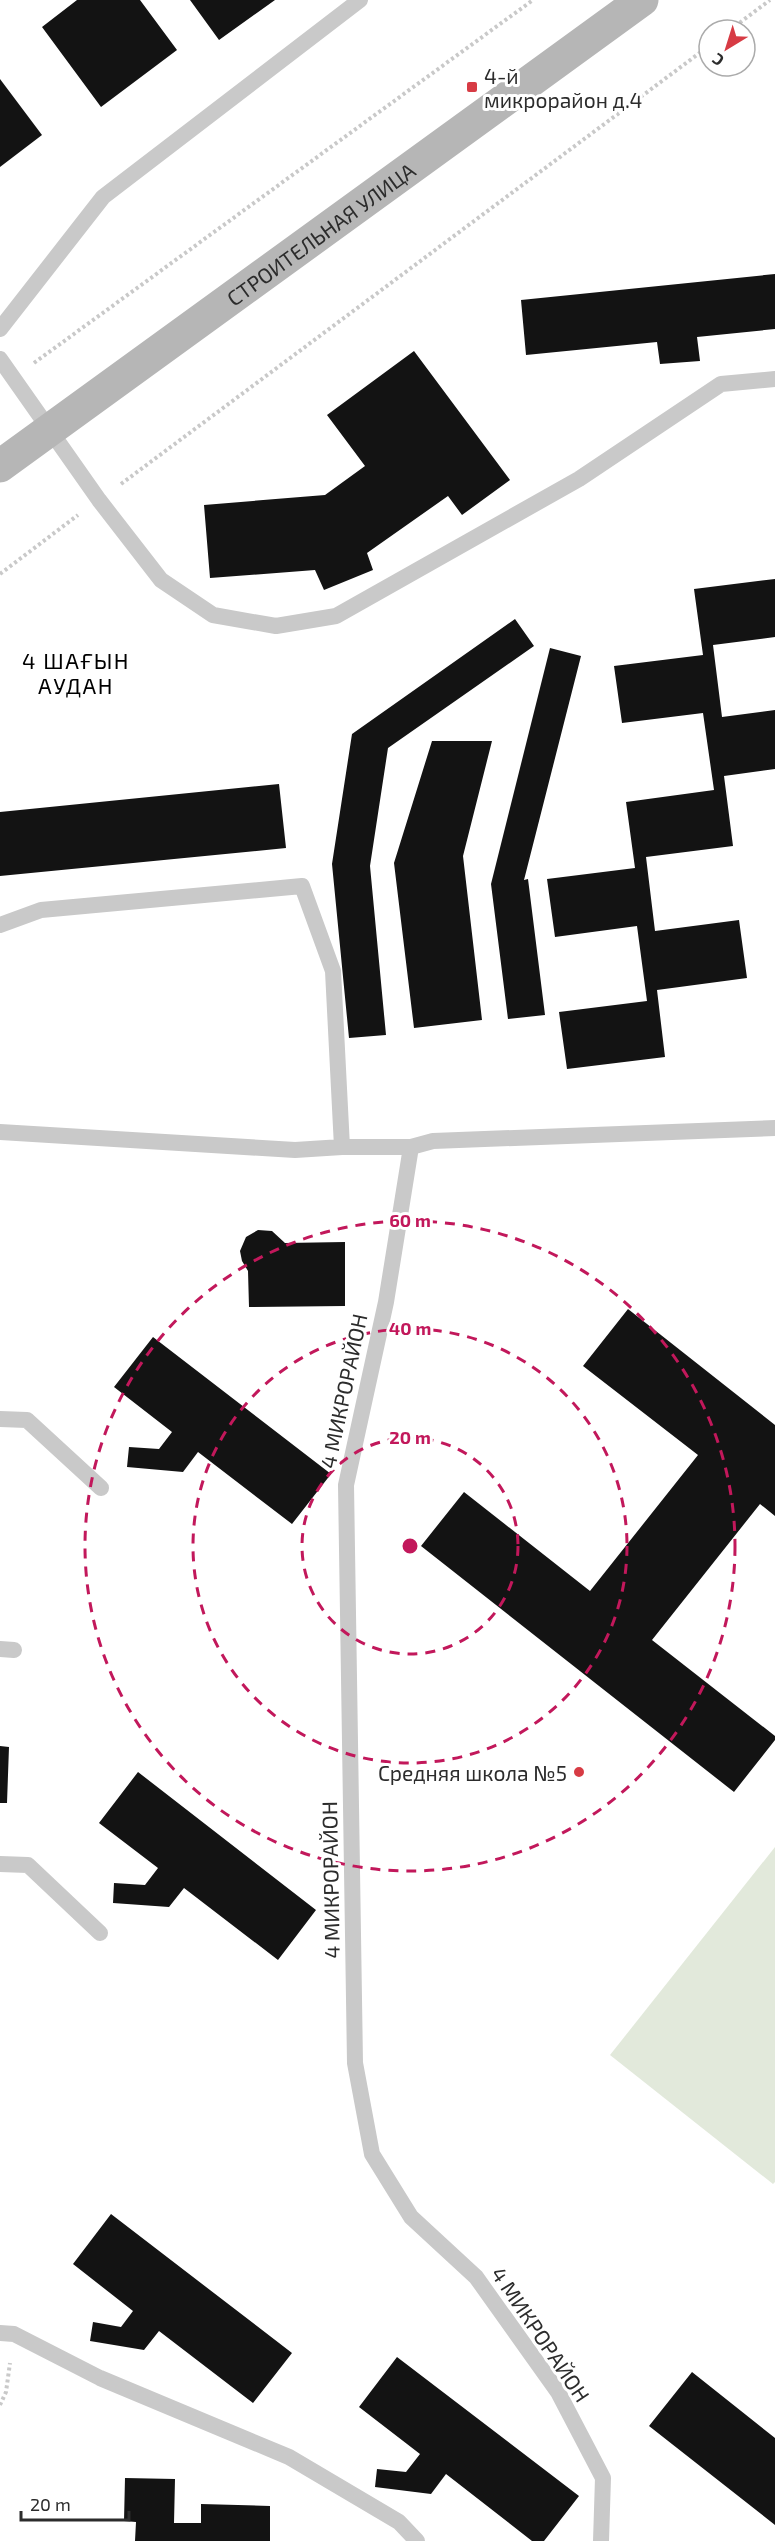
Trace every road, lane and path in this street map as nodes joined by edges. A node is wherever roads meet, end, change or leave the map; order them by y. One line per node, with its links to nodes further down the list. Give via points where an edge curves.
1 (360, 0): 7 (lane, via 103,197)
2 (533, 0): 9 (path)
3 (642, 0): 11 (street, СТРОИТЕЛЬНАЯ УЛИЦА)
4 (770, 0): 5 (path)
5 (746, 18)
6 (697, 55): 13 (path)
7 (0, 329)
8 (0, 359): 9 (lane)
9 (13, 378): 11 (lane)
10 (775, 379): 13 (lane, via 721,384 579,478 336,616 276,626 213,615 161,580)
11 (51, 430): 12 (street, СТРОИТЕЛЬНАЯ УЛИЦА); 13 (lane)
12 (0, 466)
13 (99, 500): 14 (path)
14 (0, 574)
15 (0, 925): 18 (lane, via 41,910 302,886 333,971)
16 (775, 1128): 19 (lane, via 433,1141)
17 (0, 1132): 18 (lane, via 295,1150)
18 (342, 1147): 19 (lane)
19 (411, 1147): 27 (lane, 4 МИКРОРАЙОН, via 386,1302 345,1485 355,2063 372,2154 411,2217 476,2277 558,2392 603,2478)
20 (0, 1419): 21 (lane, via 27,1420)
21 (101, 1488)
22 (0, 1864): 23 (lane, via 28,1865)
23 (100, 1933)
24 (7, 2333): 25 (path, via 6,2392); 26 (lane, via 100,2378 290,2457 399,2522)
25 (0, 2405)
26 (417, 2541)
27 (601, 2541)

